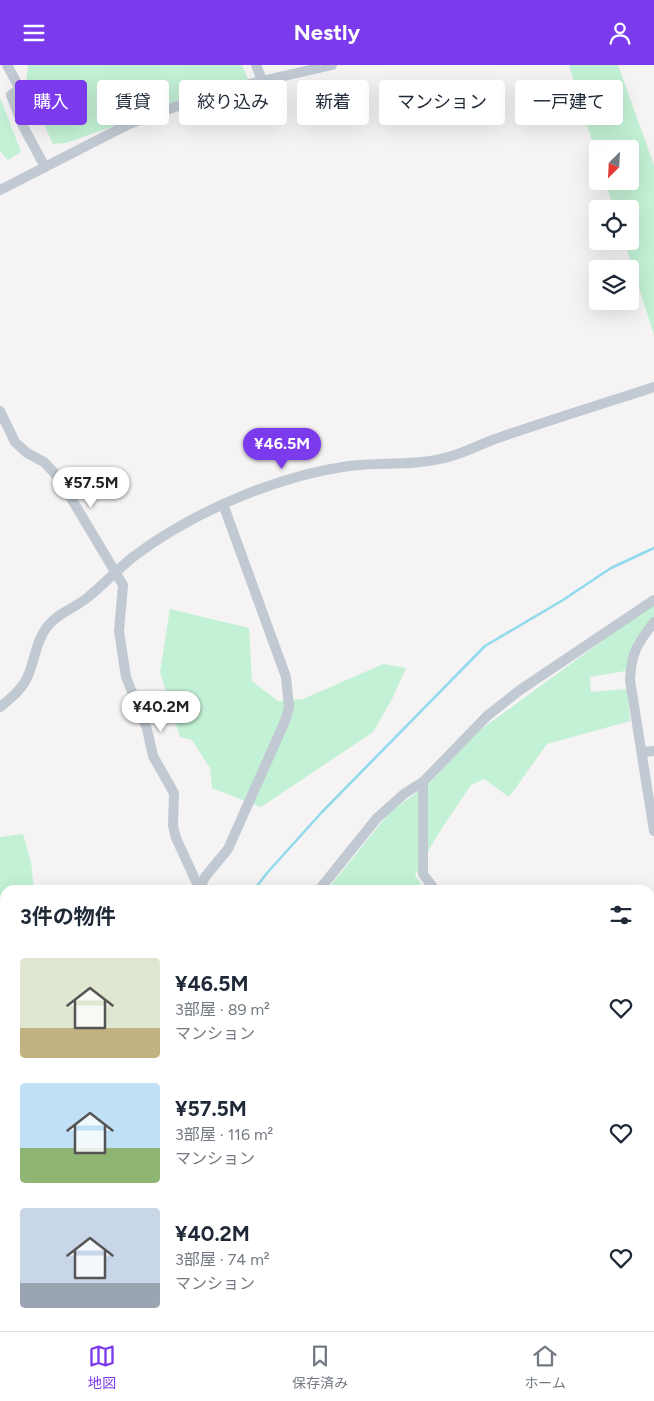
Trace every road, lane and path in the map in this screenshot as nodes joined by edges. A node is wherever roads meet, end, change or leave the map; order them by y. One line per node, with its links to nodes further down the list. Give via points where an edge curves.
1 (7, 65): 7 (street, via 20,89 10,95 22,126)
2 (256, 65): 5 (street)
3 (332, 65): 4 (street)
4 (314, 67): 5 (street)
5 (262, 80)
6 (179, 106): 7 (street, via 129,124)
7 (45, 167): 8 (street)
8 (0, 190)
9 (654, 387): 11 (street, via 447,458 420,464 380,463 328,470)
10 (0, 411): 12 (street, via 15,442 44,462 59,478)
11 (224, 504): 12 (street, via 166,534); 21 (street, via 286,677 289,707 228,849)
12 (116, 574): 15 (street, via 47,627 27,679 21,689); 20 (street, via 123,585 119,631 126,677 147,729 153,756 174,793 176,838)
13 (654, 600): 18 (street, via 520,690 487,717)
14 (654, 622): 17 (street, via 637,644 631,660 630,680)
15 (0, 707)
16 (654, 751): 17 (street)
17 (642, 752): 19 (street)
18 (423, 782): 22 (street, via 405,793 377,819); 23 (street, via 423,874)
19 (654, 831)
20 (197, 885)
21 (202, 885)
22 (323, 885)
23 (431, 885)

